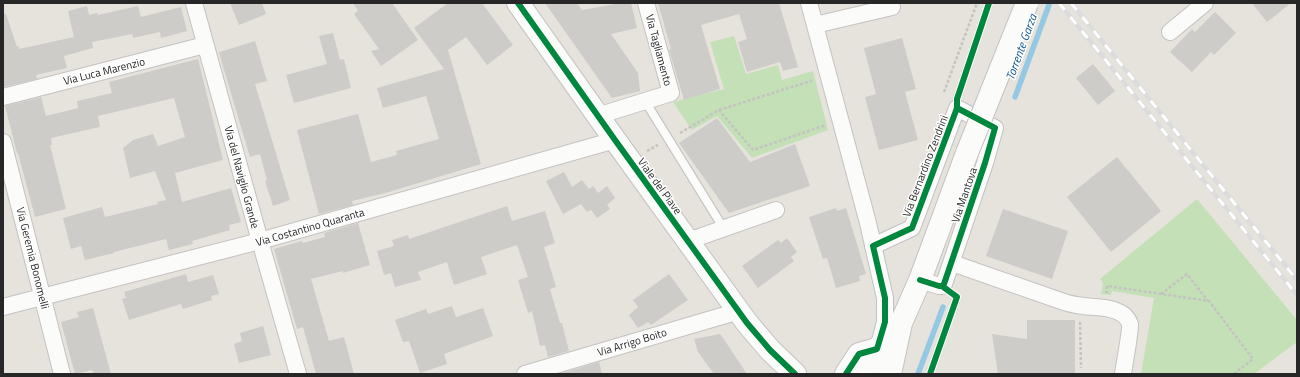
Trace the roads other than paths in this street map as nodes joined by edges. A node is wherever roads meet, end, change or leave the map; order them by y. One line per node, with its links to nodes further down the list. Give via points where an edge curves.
1 (194, 3): 10 (street, Via del Naviglio Grande)
2 (518, 3): 14 (main road, Viale del Piave)
3 (646, 3): 12 (street, Via Tagliamento, via 671,93)
4 (809, 3): 8 (street)
5 (1027, 3): 23 (main road, bridge)
6 (1205, 3): 9 (street)
7 (892, 7): 8 (street)
8 (815, 25): 21 (street)
9 (1170, 32)
10 (206, 45): 11 (street, Via Luca Marenzio); 19 (street, Via del Naviglio Grande)
11 (3, 97)
12 (645, 101): 14 (street, Via Tagliamento); 18 (lane)
13 (957, 108): 21 (street, Via Bernardino Zendrini, via 912,228); 22 (street, Via Mantova, via 996,128)
14 (597, 116): 15 (main road, Viale del Piave)
15 (615, 140): 19 (street, Via Costantino Quaranta); 20 (main road, Viale del Piave)
16 (3, 142): 24 (street, Via Geremia Bonomelli)
17 (776, 210): 18 (street)
18 (724, 229): 20 (street)
19 (260, 241): 24 (street, Via Costantino Quaranta); 31 (street, Via del Naviglio Grande)
20 (688, 242): 26 (main road, Viale del Piave)
21 (873, 246): 29 (street, via 885,298 885,322)
22 (952, 262): 23 (street, Via Mantova, via 942,286); 38 (street, via 1064,302 1119,312 1130,325)
23 (920, 280): 27 (main road)
24 (43, 297): 25 (street, Via Costantino Quaranta); 30 (street, Via Geremia Bonomelli)
25 (3, 307)
26 (739, 311): 28 (main road, Viale del Piave); 32 (street, Via Arrigo Boito)
27 (901, 323): 29 (main road); 37 (main road)
28 (752, 328): 33 (main road, Viale del Piave); 34 (main road, Viale del Piave)
29 (878, 349): 35 (main road, via 859,354); 36 (main road)
30 (62, 374)
31 (298, 374)
32 (525, 374)
33 (772, 374)
34 (795, 374)
35 (846, 374)
36 (866, 374)
37 (890, 374)
38 (1123, 374)

